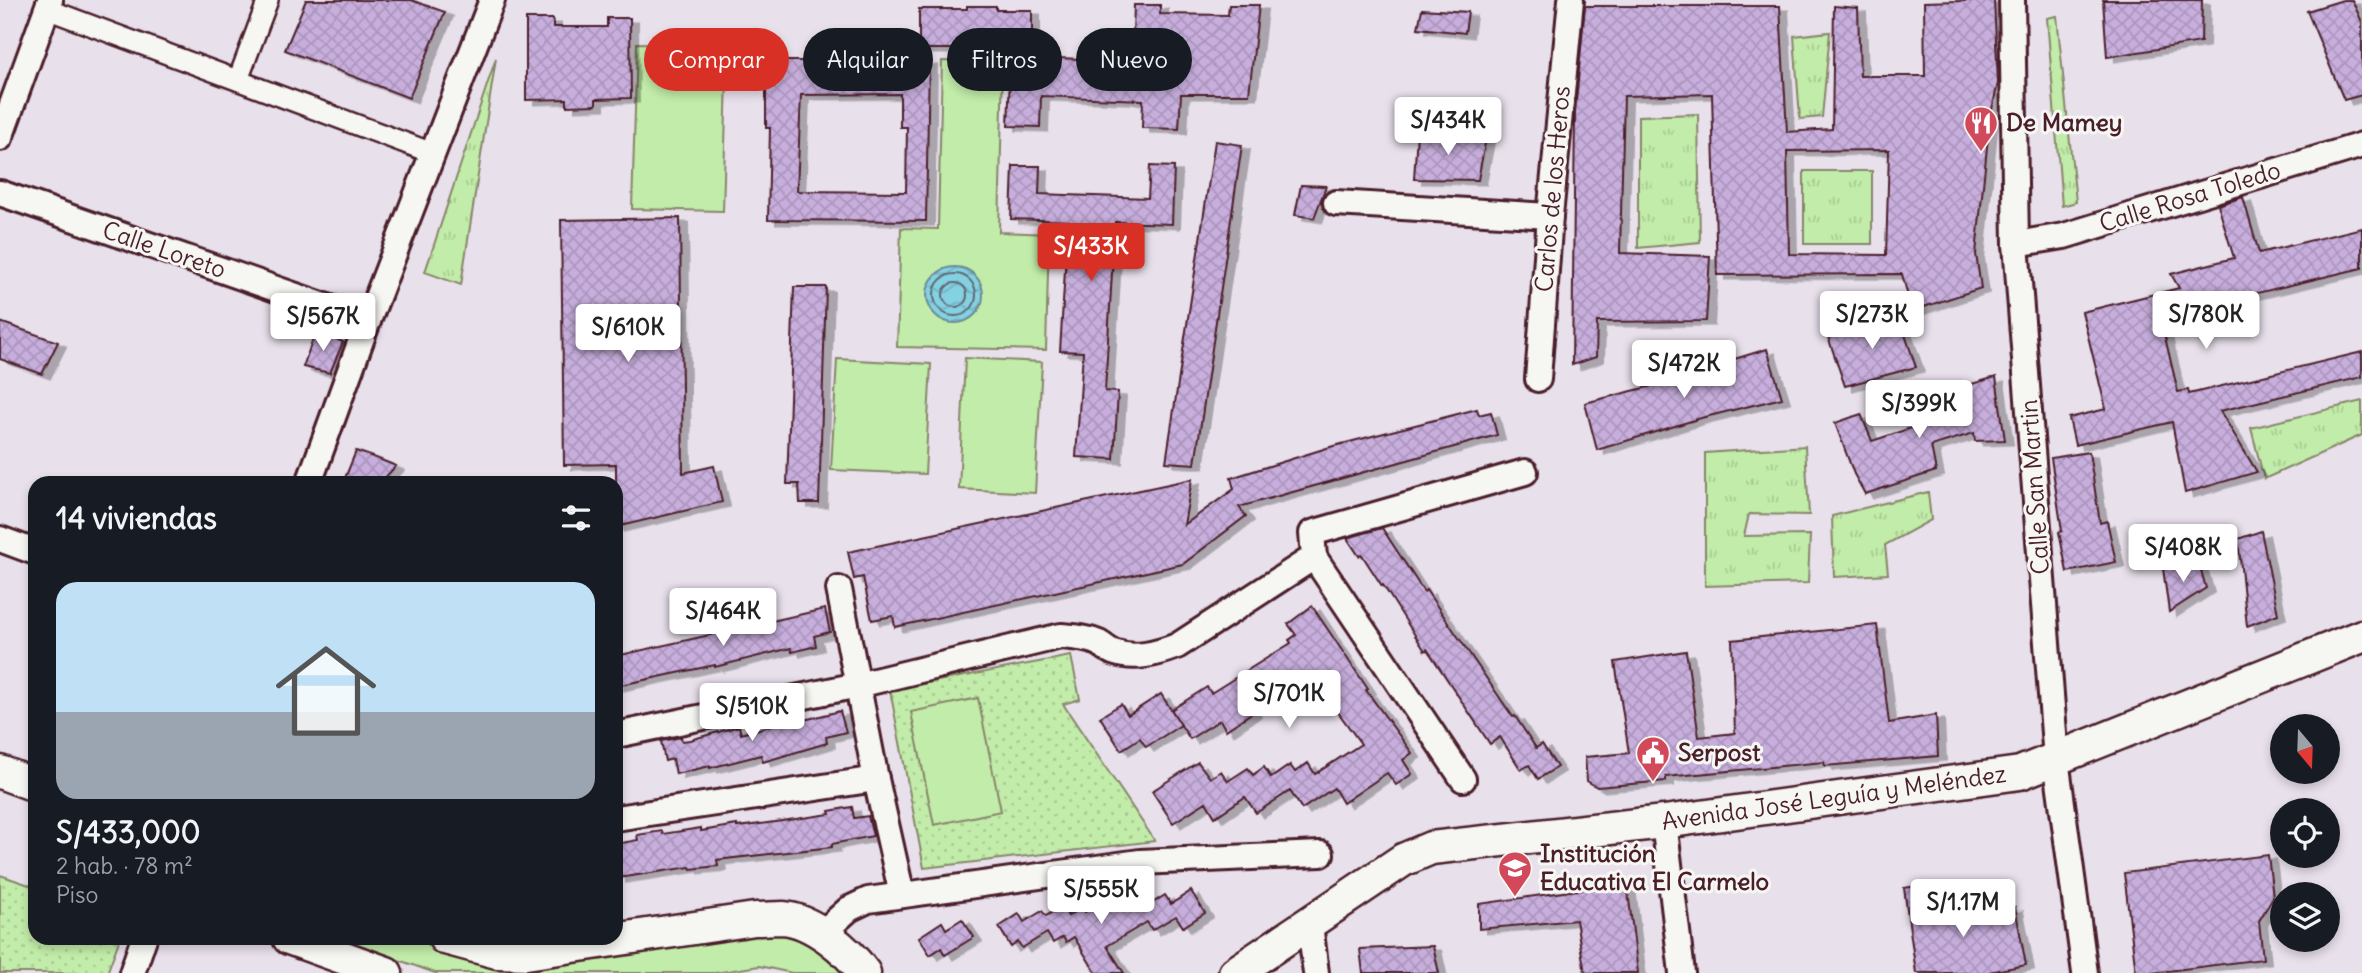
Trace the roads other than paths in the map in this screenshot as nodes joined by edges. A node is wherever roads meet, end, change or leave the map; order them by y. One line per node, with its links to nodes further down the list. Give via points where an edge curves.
1 (268, 0): 6 (street)
2 (492, 0): 9 (street)
3 (1571, 0): 12 (street, Carlos de los Heros)
4 (2012, 0): 13 (street, Calle San Martin)
5 (48, 4): 6 (street); 7 (street)
6 (238, 80): 9 (street)
7 (0, 138)
8 (2362, 145): 13 (street, Calle Rosa Toledo, via 2064,236)
9 (432, 153): 14 (street)
10 (0, 193): 14 (street, Calle Loreto)
11 (1336, 203): 12 (street)
12 (1550, 216): 15 (street, Carlos de los Heros)
13 (2016, 244): 25 (street, Calle San Martin)
14 (368, 321): 17 (street)
15 (1538, 379)
16 (1525, 472): 20 (street, via 1312,533)
17 (312, 476)
18 (0, 539): 19 (street)
19 (28, 549)
20 (1314, 557): 23 (street, via 1161,653 1128,655 1089,639 1061,636); 28 (street)
21 (839, 589): 23 (street)
22 (2362, 636): 25 (street, Avenida José Leguía y Meléndez)
23 (858, 685): 24 (street); 27 (street)
24 (623, 734)
25 (2056, 760): 31 (street, Avenida José Leguía y Meléndez, via 2020,773); 47 (street, Calle San Martin)
26 (0, 772): 29 (street)
27 (876, 779): 30 (street); 33 (street)
28 (1463, 779)
29 (28, 782)
30 (623, 817)
31 (1664, 822): 34 (street, Avenida José Leguía y Meléndez, via 1431,848 1403,860); 46 (street)
32 (1321, 854): 33 (street, via 1140,862)
33 (902, 895): 35 (street, via 868,900 849,909)
34 (1310, 923): 44 (street, Avenida José Leguía y Meléndez); 45 (street)
35 (821, 934): 36 (street, via 786,918); 43 (street)
36 (623, 939)
37 (142, 945): 41 (street)
38 (308, 945): 42 (street)
39 (471, 945): 40 (street, via 526,953)
40 (580, 945)
41 (132, 973)
42 (386, 973)
43 (864, 973)
44 (1235, 973)
45 (1316, 973)
46 (1682, 973)
47 (2085, 973)

